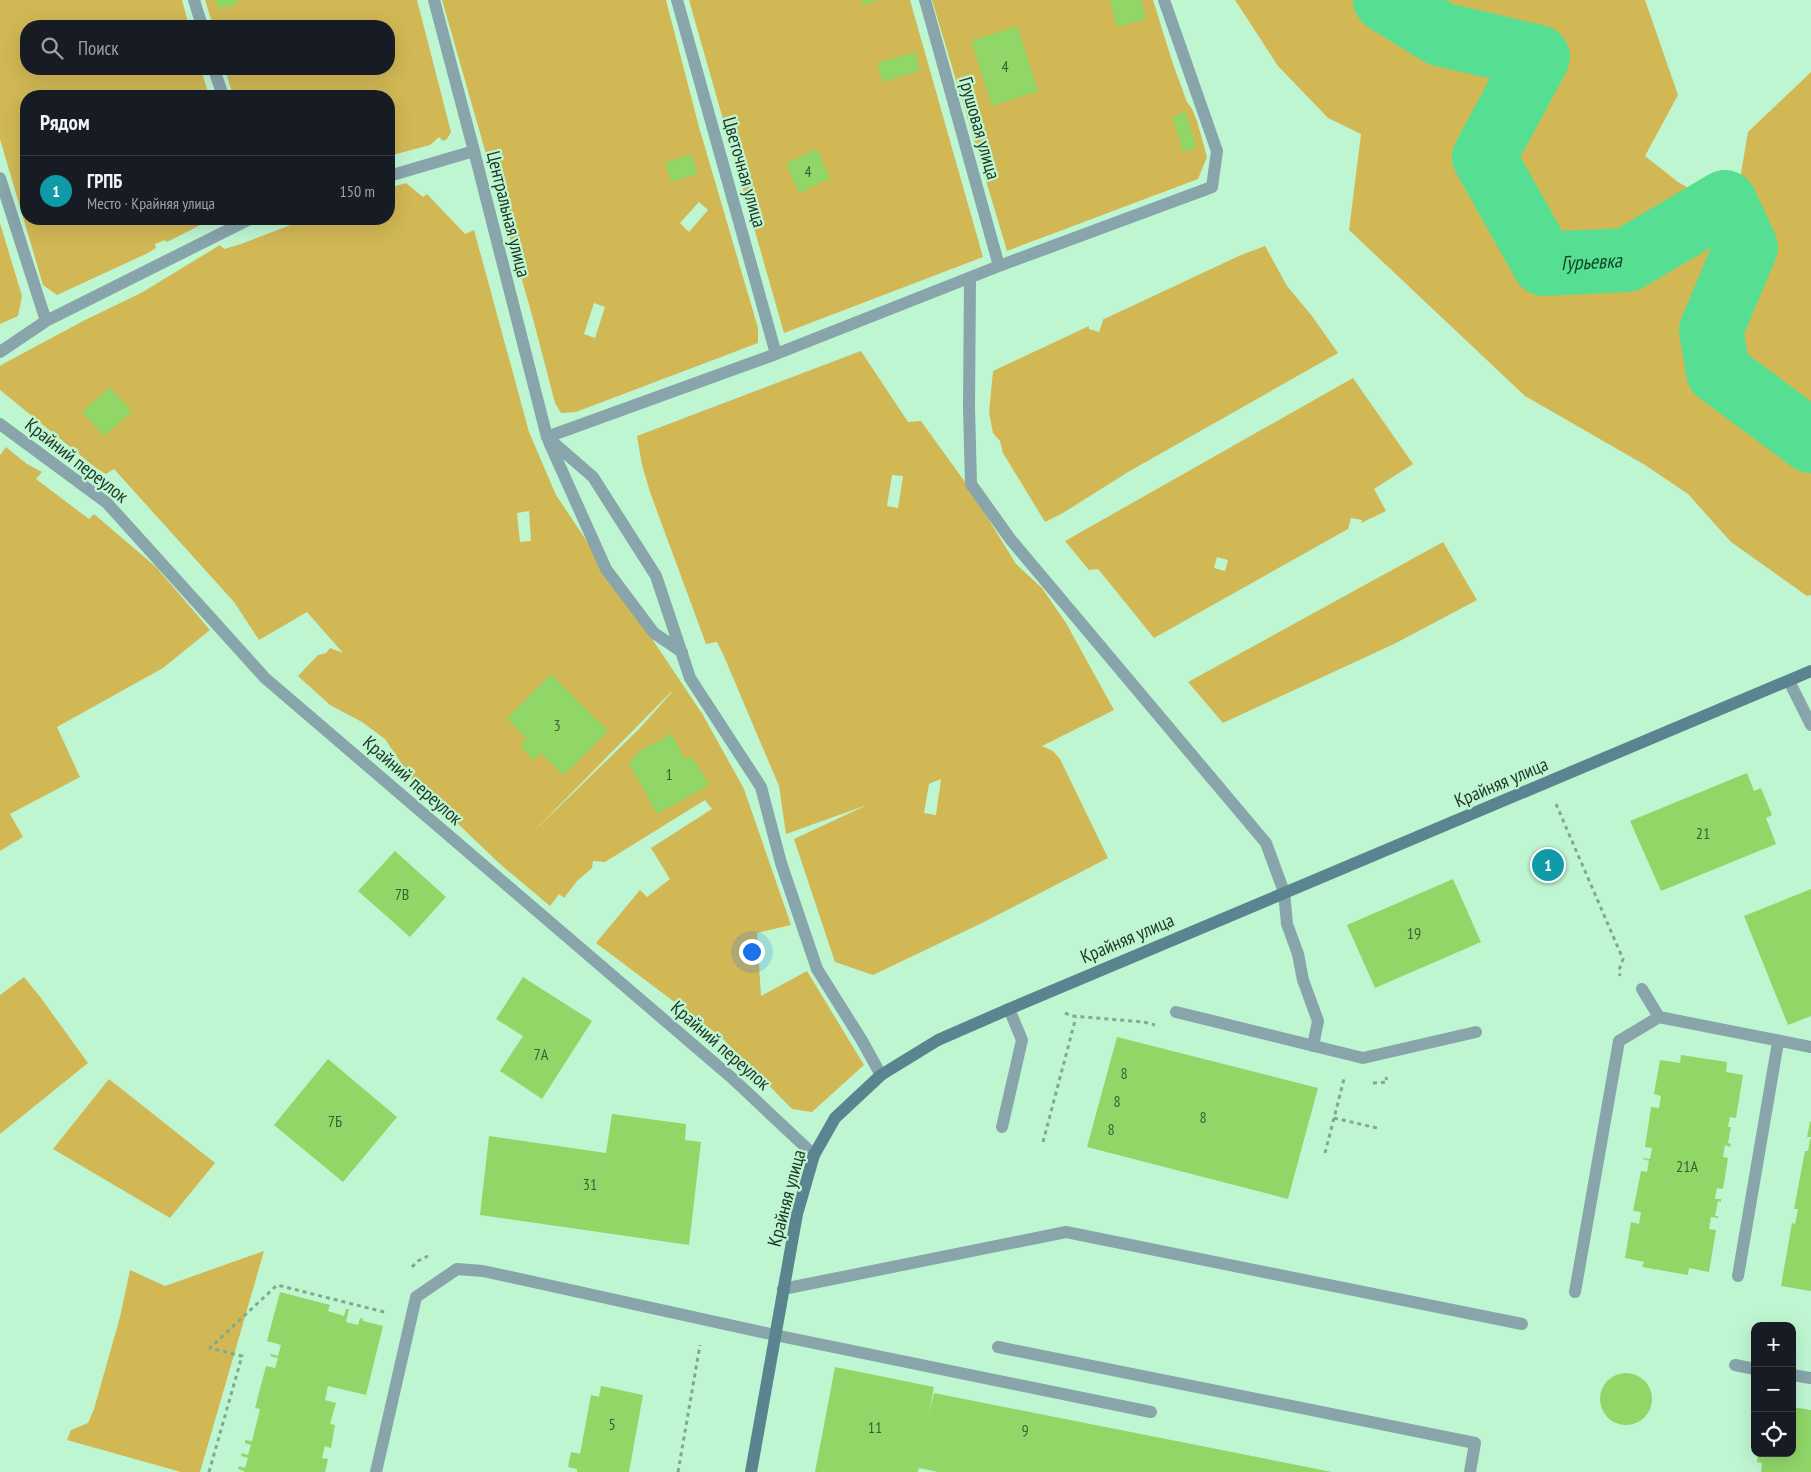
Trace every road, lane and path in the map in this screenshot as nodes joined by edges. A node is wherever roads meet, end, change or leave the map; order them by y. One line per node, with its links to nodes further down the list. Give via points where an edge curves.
1 (194, 0): 6 (street)
2 (434, 0): 9 (street, Центральная улица)
3 (678, 0): 17 (street, Цветочная улица)
4 (925, 0): 13 (street, Грушовая улица)
5 (1164, 0): 13 (street, via 1217,152 1212,187)
6 (200, 20)
7 (216, 75): 8 (street)
8 (221, 90)
9 (474, 151): 10 (street); 19 (street, Центральная улица)
10 (395, 174)
11 (0, 178): 15 (street)
12 (238, 225): 15 (street)
13 (999, 266): 14 (street)
14 (970, 278): 17 (street); 24 (street, via 970,484 1011,540 1266,843)
15 (46, 321): 16 (street)
16 (0, 352)
17 (776, 354): 19 (street)
18 (0, 424): 43 (street, Крайний переулок, via 107,504 265,678 732,1078)
19 (547, 438): 20 (street, Центральная улица, via 606,568 654,633); 20 (street, via 593,477 656,576)
20 (682, 652): 36 (street, via 690,678 761,787 781,863 816,969)
21 (1811, 671): 22 (main road, Крайняя улица)
22 (1789, 681): 23 (street); 24 (main road, Крайняя улица)
23 (1811, 725)
24 (1284, 892): 27 (main road, Крайняя улица); 34 (street, via 1287,924 1318,1021)
25 (1642, 989): 31 (street)
26 (1071, 1008): 28 (path)
27 (1009, 1009): 36 (main road, Крайняя улица, via 938,1040); 39 (street, via 1022,1040)
28 (1062, 1012)
29 (1176, 1012): 34 (street)
30 (1076, 1017): 41 (path)
31 (1659, 1017): 33 (street); 48 (street, via 1619,1042)
32 (1476, 1032): 34 (street, via 1364,1058)
33 (1778, 1042): 35 (street); 46 (street)
34 (1313, 1046)
35 (1811, 1047)
36 (881, 1075): 43 (main road, Крайняя улица, via 835,1118)
37 (1344, 1076): 38 (path)
38 (1334, 1118): 40 (path); 42 (path)
39 (1002, 1128)
40 (1376, 1128)
41 (1043, 1142)
42 (1325, 1153)
43 (814, 1155): 47 (main road, Крайняя улица, via 797,1214)
44 (432, 1254): 45 (path, via 418,1261)
45 (408, 1272)
46 (1738, 1276)
47 (783, 1289): 50 (street, via 1066,1232); 51 (main road, Крайняя улица)
48 (1575, 1292)
49 (392, 1314): 59 (path, via 277,1285 210,1348 242,1356)
50 (1522, 1324)
51 (775, 1335): 58 (street); 60 (street, via 483,1271 457,1269 416,1297); 62 (main road, Крайняя улица)
52 (701, 1340): 61 (path)
53 (998, 1347): 63 (street, via 1475,1443)
54 (1735, 1365): 55 (street)
55 (1751, 1368)
56 (1796, 1376): 57 (street)
57 (1811, 1378)
58 (1151, 1412)
59 (209, 1472)
60 (376, 1472)
61 (678, 1472)
62 (751, 1472)
63 (1470, 1472)

